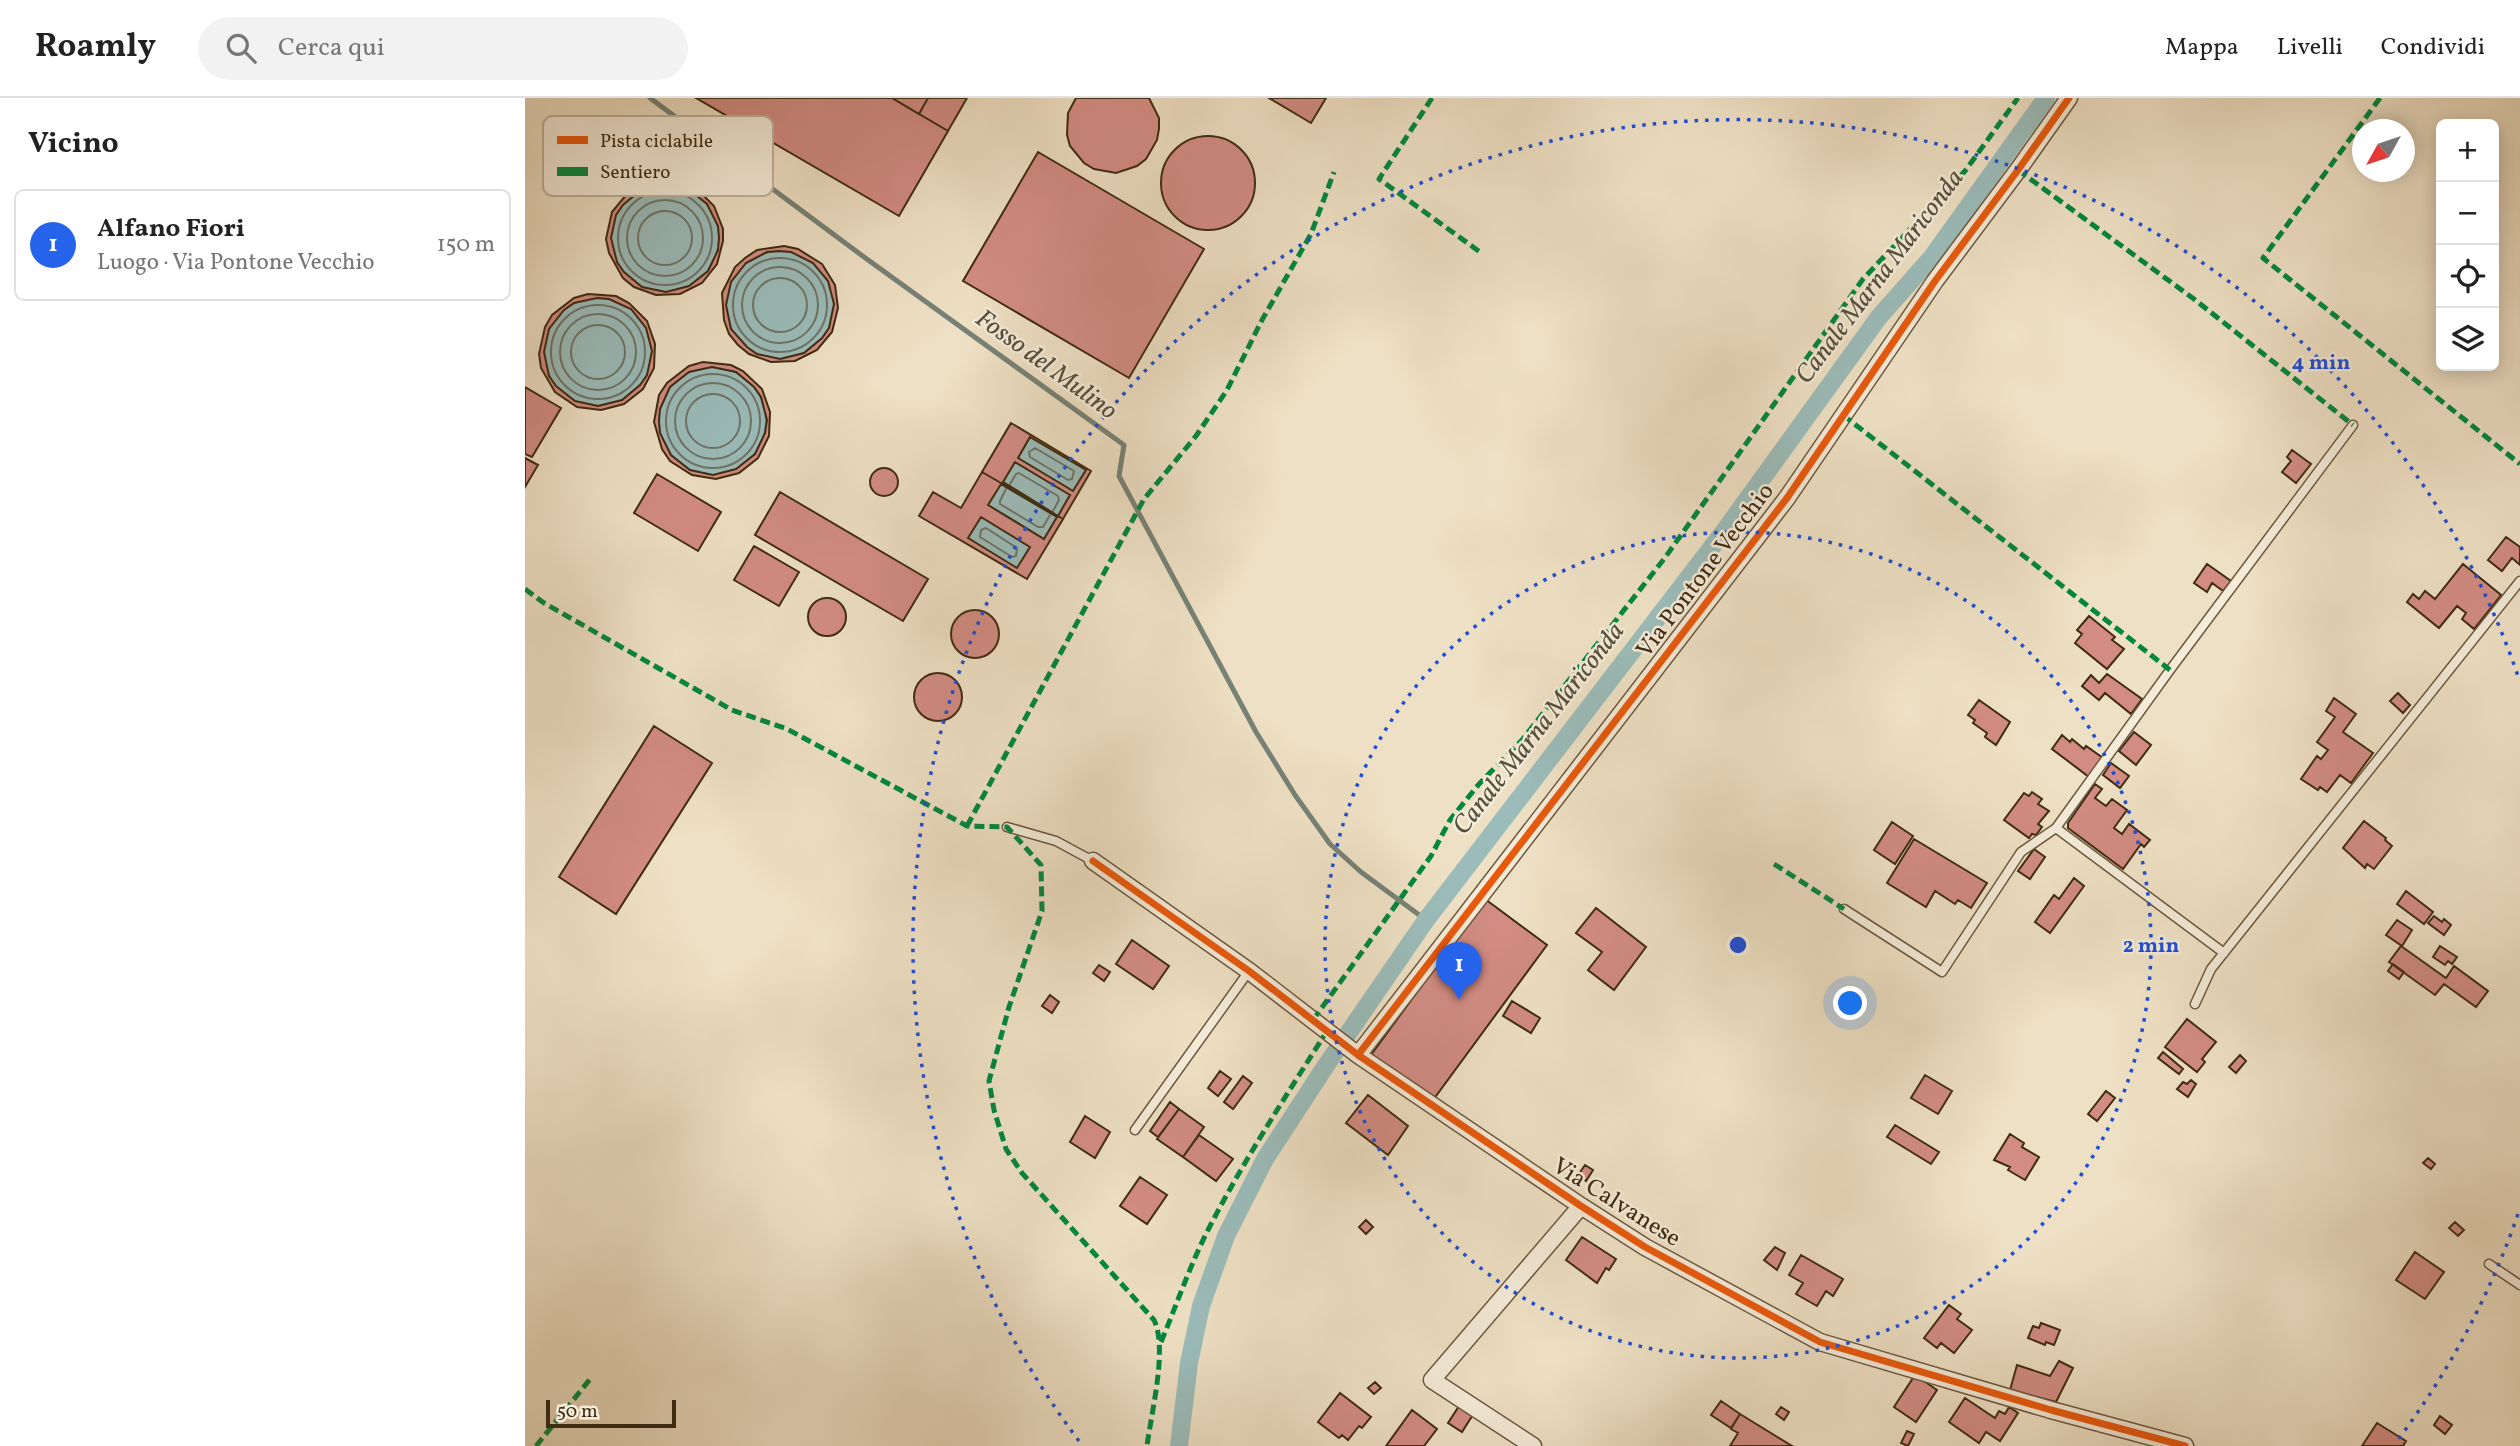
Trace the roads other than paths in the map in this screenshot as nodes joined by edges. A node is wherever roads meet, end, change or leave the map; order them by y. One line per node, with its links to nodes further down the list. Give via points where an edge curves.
1 (2069, 98): 11 (street, Via Pontone Vecchio, via 1935,281 1787,498)
2 (2353, 425): 5 (lane)
3 (2520, 581): 8 (lane)
4 (1007, 827): 6 (lane, via 1056,841)
5 (2056, 828): 7 (lane, via 2021,852 1942,972); 8 (lane)
6 (1093, 861): 9 (street, Via Calvanese)
7 (1844, 909)
8 (2224, 953): 10 (lane)
9 (1249, 971): 11 (street, Via Calvanese); 12 (lane)
10 (2195, 1004)
11 (1355, 1054): 13 (street, Via Calvanese)
12 (1135, 1130)
13 (1581, 1206): 16 (street, via 1432,1380); 17 (street, Via Calvanese, via 1645,1247 1819,1342)
14 (2489, 1264): 15 (lane)
15 (2520, 1285)
16 (1533, 1446)
17 (2185, 1446)

